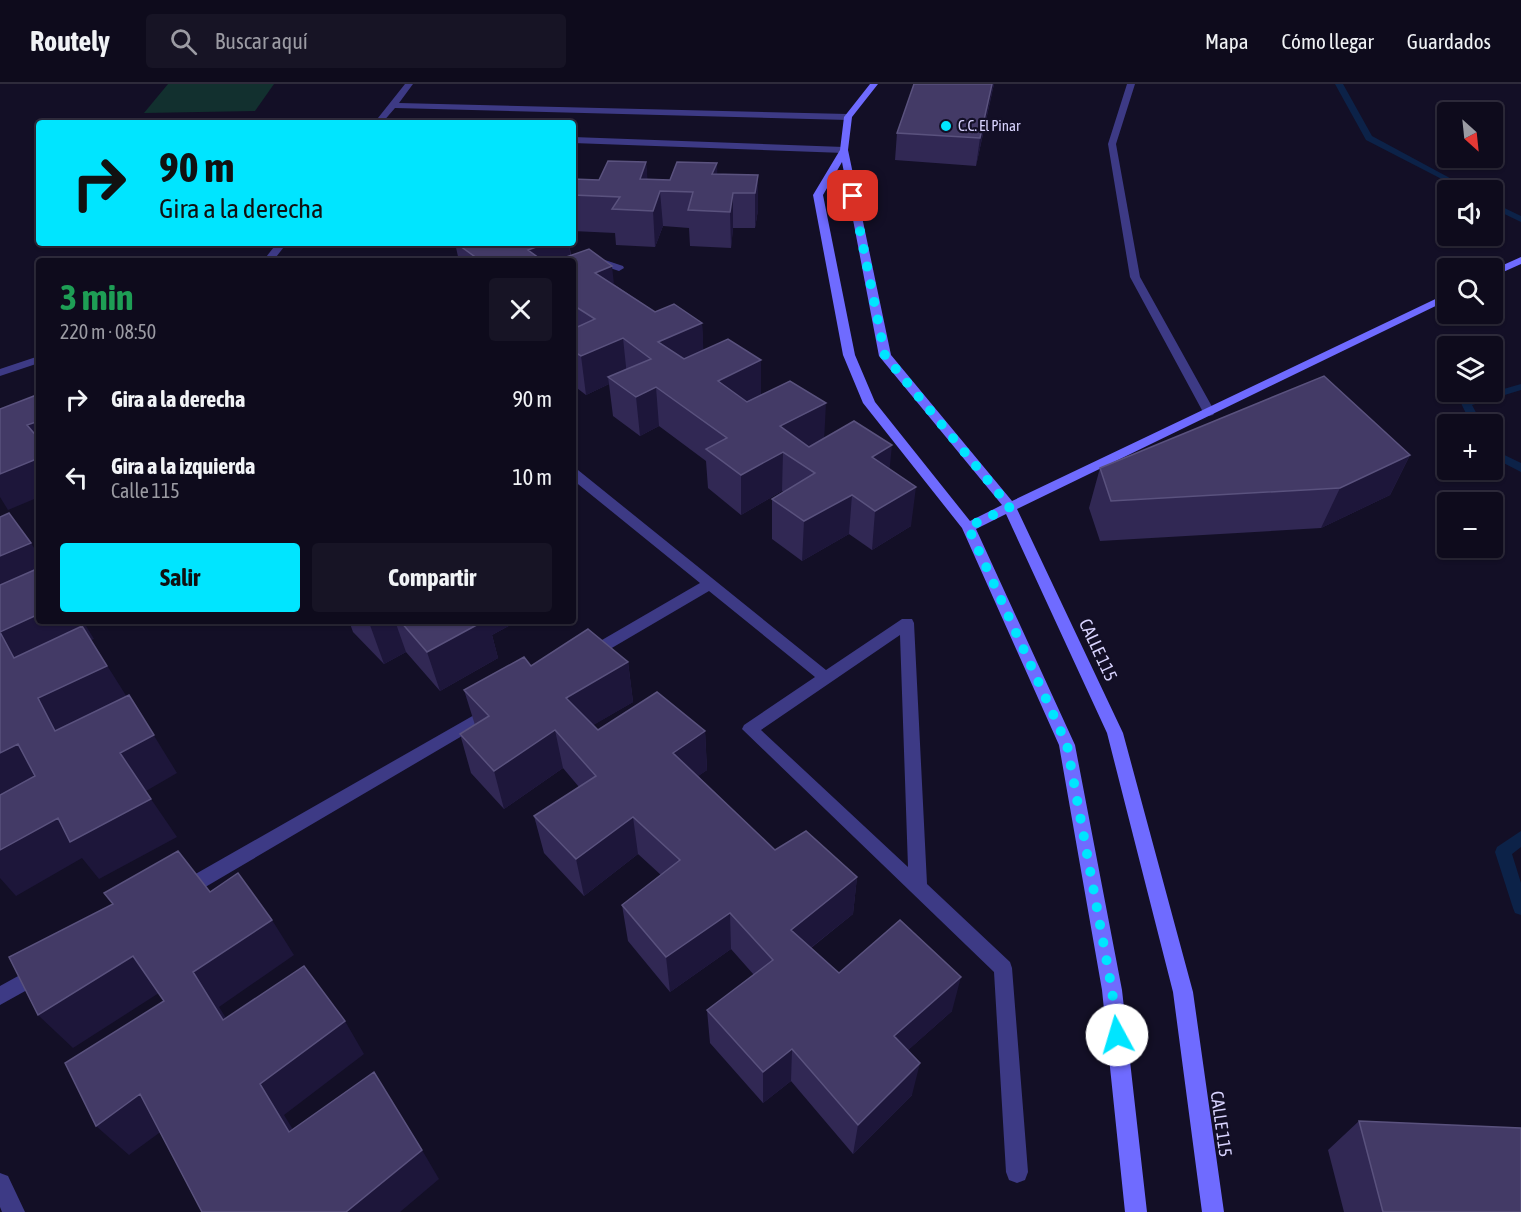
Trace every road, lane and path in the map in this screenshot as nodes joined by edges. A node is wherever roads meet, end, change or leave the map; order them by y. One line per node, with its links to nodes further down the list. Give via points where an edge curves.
1 (409, 84): 4 (street)
2 (874, 84): 5 (main road)
3 (1131, 84): 18 (street, via 1112,144 1135,277)
4 (393, 105): 5 (street); 6 (street)
5 (848, 117): 8 (main road, CALLE 115)
6 (380, 120)
7 (576, 140): 8 (street)
8 (844, 150): 20 (main road, CALLE 115, via 885,356); 21 (main road, CALLE 115, via 818,195 849,355 869,403)
9 (280, 246): 11 (street)
10 (586, 256): 13 (street)
11 (270, 258)
12 (1521, 260): 14 (main road)
13 (619, 268)
14 (1503, 269)
15 (1437, 301): 18 (main road)
16 (36, 360): 17 (street)
17 (0, 373)
18 (1209, 412): 20 (main road)
19 (576, 475): 22 (street)
20 (1010, 507): 21 (main road); 34 (main road, CALLE 115, via 1115,732 1183,992)
21 (968, 527): 33 (main road, CALLE 115, via 1067,745 1112,990)
22 (710, 584): 23 (street); 24 (street)
23 (576, 662)
24 (826, 678): 26 (street, via 750,729); 26 (street, via 907,623)
25 (504, 703): 27 (street)
26 (918, 889): 30 (street, via 1003,968)
27 (165, 901)
28 (51, 966): 29 (street)
29 (0, 996)
30 (1017, 1172)
31 (0, 1184): 32 (street)
32 (14, 1212)
33 (1136, 1212)
34 (1213, 1212)

